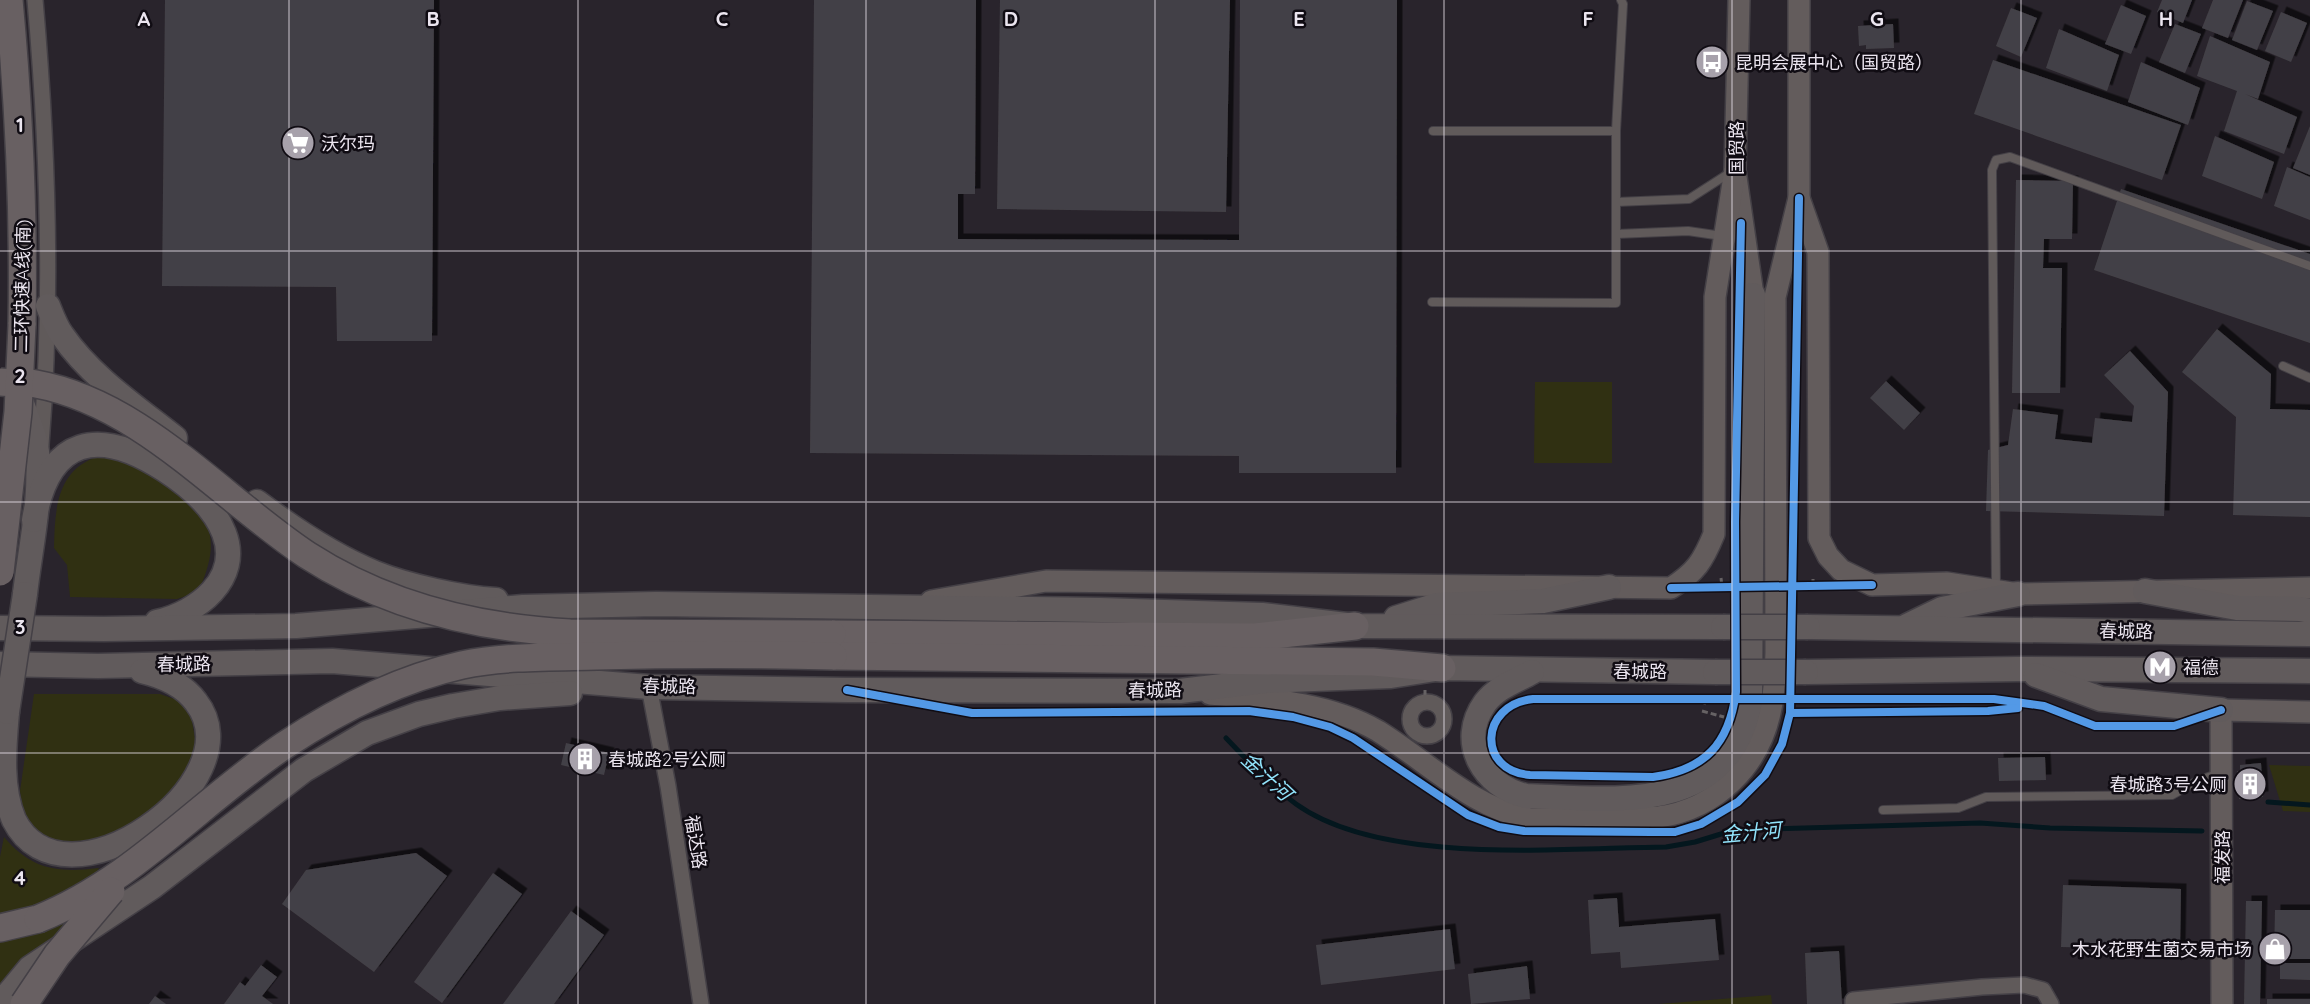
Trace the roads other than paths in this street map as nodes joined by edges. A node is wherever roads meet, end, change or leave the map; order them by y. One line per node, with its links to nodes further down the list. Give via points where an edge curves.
1 (4, 0): 18 (main road, via 16,185)
2 (9, 0): 24 (highway, 二环快速A线(南), bridge, via 18,111 23,271 18,412)
3 (35, 0): 17 (street, via 45,149)
4 (1621, 0): 8 (lane)
5 (1739, 0): 9 (main road, 国贸路)
6 (1799, 0): 10 (main road)
7 (1433, 131): 8 (lane)
8 (1616, 131): 11 (lane)
9 (1735, 170): 11 (lane, via 1689,199); 13 (main road); 15 (main road, 国贸路)
10 (1799, 198): 28 (main road, via 1818,252 1818,517 1819,538 1828,556 1841,570 1872,585 1947,583); 45 (main road, via 1775,297 1774,692 1765,733 1756,752 1714,797 1679,814 1659,817 1552,819 1513,815 1481,801 1376,730 1325,709 1279,700)
11 (1616, 202): 12 (lane)
12 (1616, 234): 13 (lane, via 1688,231); 16 (lane, via 1616,303)
13 (1725, 236): 25 (main road, via 1715,297 1714,534 1697,568 1671,588)
14 (2310, 266): 28 (lane, via 2010,157 1996,160 1992,170)
15 (1753, 295): 41 (main road, via 1750,701 1738,741 1714,771 1676,791 1626,798 1512,793 1492,780 1479,760 1474,737 1476,725 1485,703 1493,695)
16 (1432, 302)
17 (48, 306): 22 (street); 29 (main road, via 69,344 117,393 274,515 347,560 377,574 426,588 484,599)
18 (16, 325): 22 (main road, via 17,381 36,446 38,487); 23 (main road)
19 (2283, 366): 20 (lane)
20 (2310, 378)
21 (0, 382): 37 (highway, bridge, via 36,384 124,418 308,555 367,588 431,611 531,630)
22 (34, 520): 35 (main road, via 38,498 53,467 63,456 99,444 123,448 162,468 187,487 218,521 228,559 217,587 206,600 167,620); 47 (main road, bridge)
23 (0, 528)
24 (0, 572)
25 (1609, 587): 30 (main road, via 1047,581); 32 (main road, via 1543,601 1437,605)
26 (2310, 588): 27 (main road)
27 (2145, 591): 28 (main road); 31 (main road, via 2237,608)
28 (2007, 592): 34 (main road, via 1942,609)
29 (645, 605): 30 (main road, 春城路); 35 (main road, 春城路, via 523,607 297,627)
30 (902, 606): 32 (main road, 春城路, via 1262,615)
31 (2310, 611)
32 (1366, 626): 34 (main road, 春城路, bridge); 37 (highway, via 1255,638)
33 (0, 628): 35 (main road, 春城路)
34 (1902, 628): 36 (main road, 春城路)
35 (104, 630)
36 (2310, 634)
37 (832, 645): 43 (highway, via 1373,662); 53 (highway, bridge, via 486,661 438,671 362,702 303,734 242,776)
38 (0, 664): 39 (main road, 春城路)
39 (98, 666): 44 (main road, 春城路, via 332,661); 47 (main road, via 129,668 175,683 190,694 207,723 208,752 195,778 160,817 130,838 89,853 59,854 45,851 22,833 10,808 4,775)
40 (2019, 669): 41 (main road, 春城路, bridge); 42 (main road, 春城路); 46 (main road, via 2101,699)
41 (1536, 670): 43 (main road, 春城路)
42 (2310, 671)
43 (1431, 686): 45 (main road, 春城路, via 1391,676 1264,681)
44 (649, 687): 45 (main road, 春城路); 55 (main road, via 500,698 419,714 367,733 304,770 167,877 39,962); 57 (street, 福达路)
45 (1180, 691)
46 (2221, 710): 48 (main road); 51 (main road, 福发路)
47 (7, 712): 49 (main road); 50 (street)
48 (2310, 712)
49 (0, 747)
50 (0, 758)
51 (2221, 773): 52 (lane, via 2172,795 1986,797 1958,808); 60 (main road, 福发路)
52 (1883, 810)
53 (167, 837): 54 (highway, bridge, via 124,872 79,900 38,919); 56 (highway, bridge, via 96,907 57,954)
54 (0, 928)
55 (0, 1004)
56 (24, 1004)
57 (701, 1004)
58 (1853, 1004): 59 (street, via 1853,1000 2024,985 2043,990)
59 (2052, 1004)
60 (2222, 1004)

